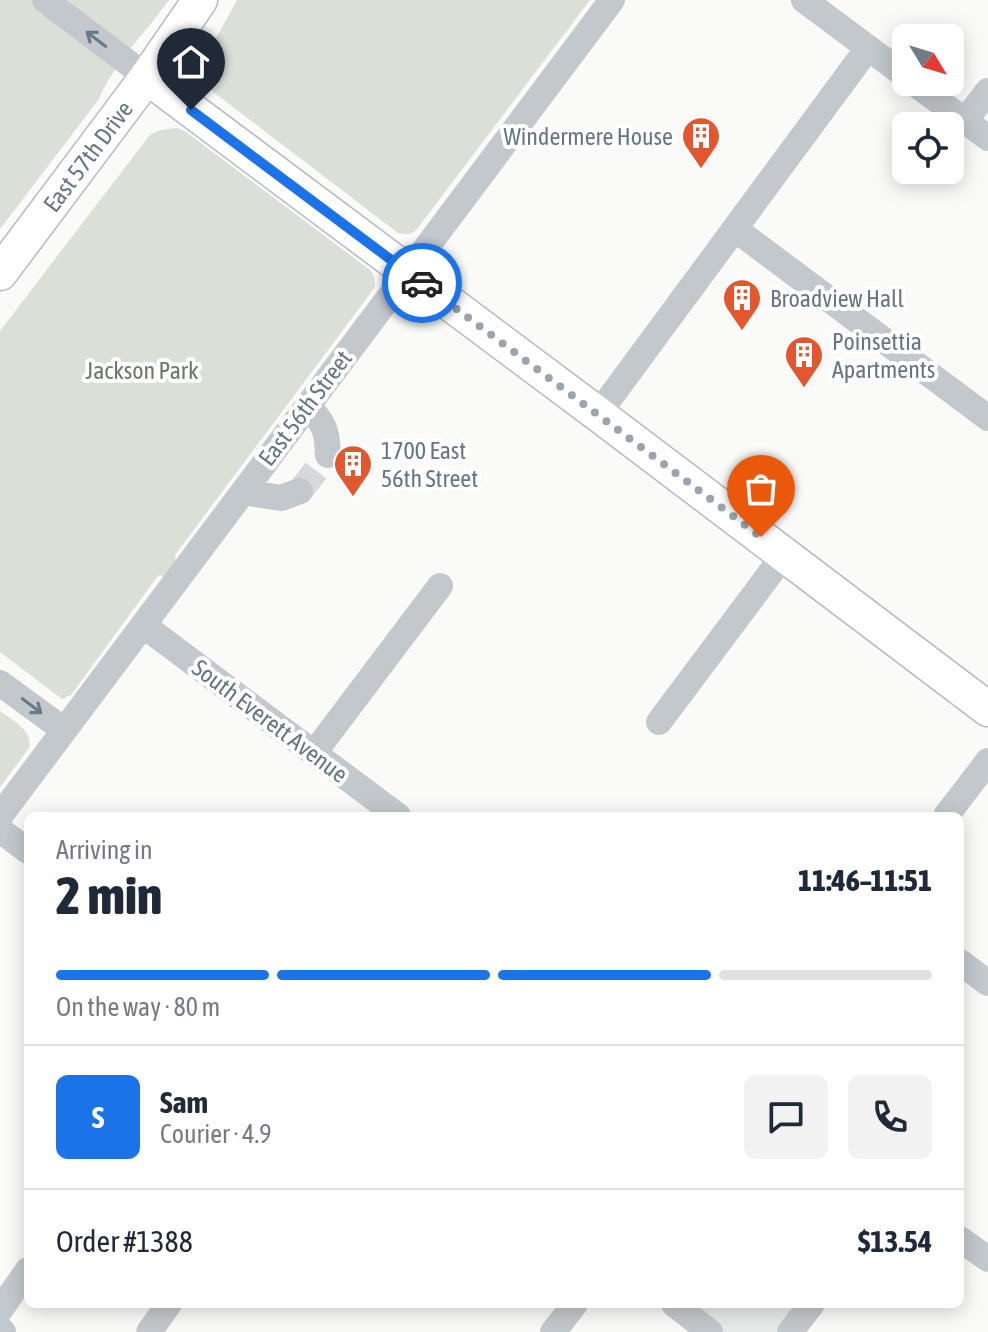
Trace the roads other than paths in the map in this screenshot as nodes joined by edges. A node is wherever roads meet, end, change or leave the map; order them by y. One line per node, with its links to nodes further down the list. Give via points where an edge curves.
1 (45, 0): 7 (street, one-way to 1)
2 (200, 0): 7 (main road, East 57th Drive)
3 (612, 0): 13 (street, East 56th Street)
4 (804, 0): 5 (street)
5 (868, 48): 6 (street); 12 (street)
6 (892, 66)
7 (147, 77): 13 (main road); 14 (main road, East 57th Drive)
8 (988, 91): 10 (street)
9 (932, 96): 10 (street)
10 (965, 121): 11 (street)
11 (988, 138)
12 (735, 229): 16 (street); 17 (street)
13 (407, 271): 15 (street, East 56th Street); 16 (main road)
14 (0, 273)
15 (308, 405): 18 (street, via 325,425); 20 (street, East 56th Street)
16 (598, 414): 21 (main road)
17 (988, 418)
18 (328, 455)
19 (300, 491): 20 (street, via 281,498)
20 (243, 492): 23 (street, East 56th Street)
21 (784, 555): 25 (main road); 26 (street)
22 (440, 586): 28 (street)
23 (143, 625): 27 (street, East 56th Street); 28 (street, South Everett Avenue)
24 (0, 683): 27 (street, one-way to 27)
25 (988, 709)
26 (659, 722)
27 (64, 730): 32 (street, East 56th Street)
28 (314, 753): 30 (street, South Everett Avenue)
29 (988, 761): 31 (street)
30 (393, 812)
31 (949, 812)
32 (0, 816)
33 (0, 830): 34 (street)
34 (24, 848)
35 (964, 965): 36 (street)
36 (988, 983)
37 (964, 1242): 38 (street)
38 (988, 1259)
39 (24, 1276): 44 (street)
40 (166, 1308): 45 (street)
41 (572, 1308): 46 (street)
42 (679, 1308): 47 (street)
43 (809, 1308): 48 (street)
44 (0, 1310)
45 (149, 1332)
46 (553, 1332)
47 (710, 1332)
48 (790, 1332)

